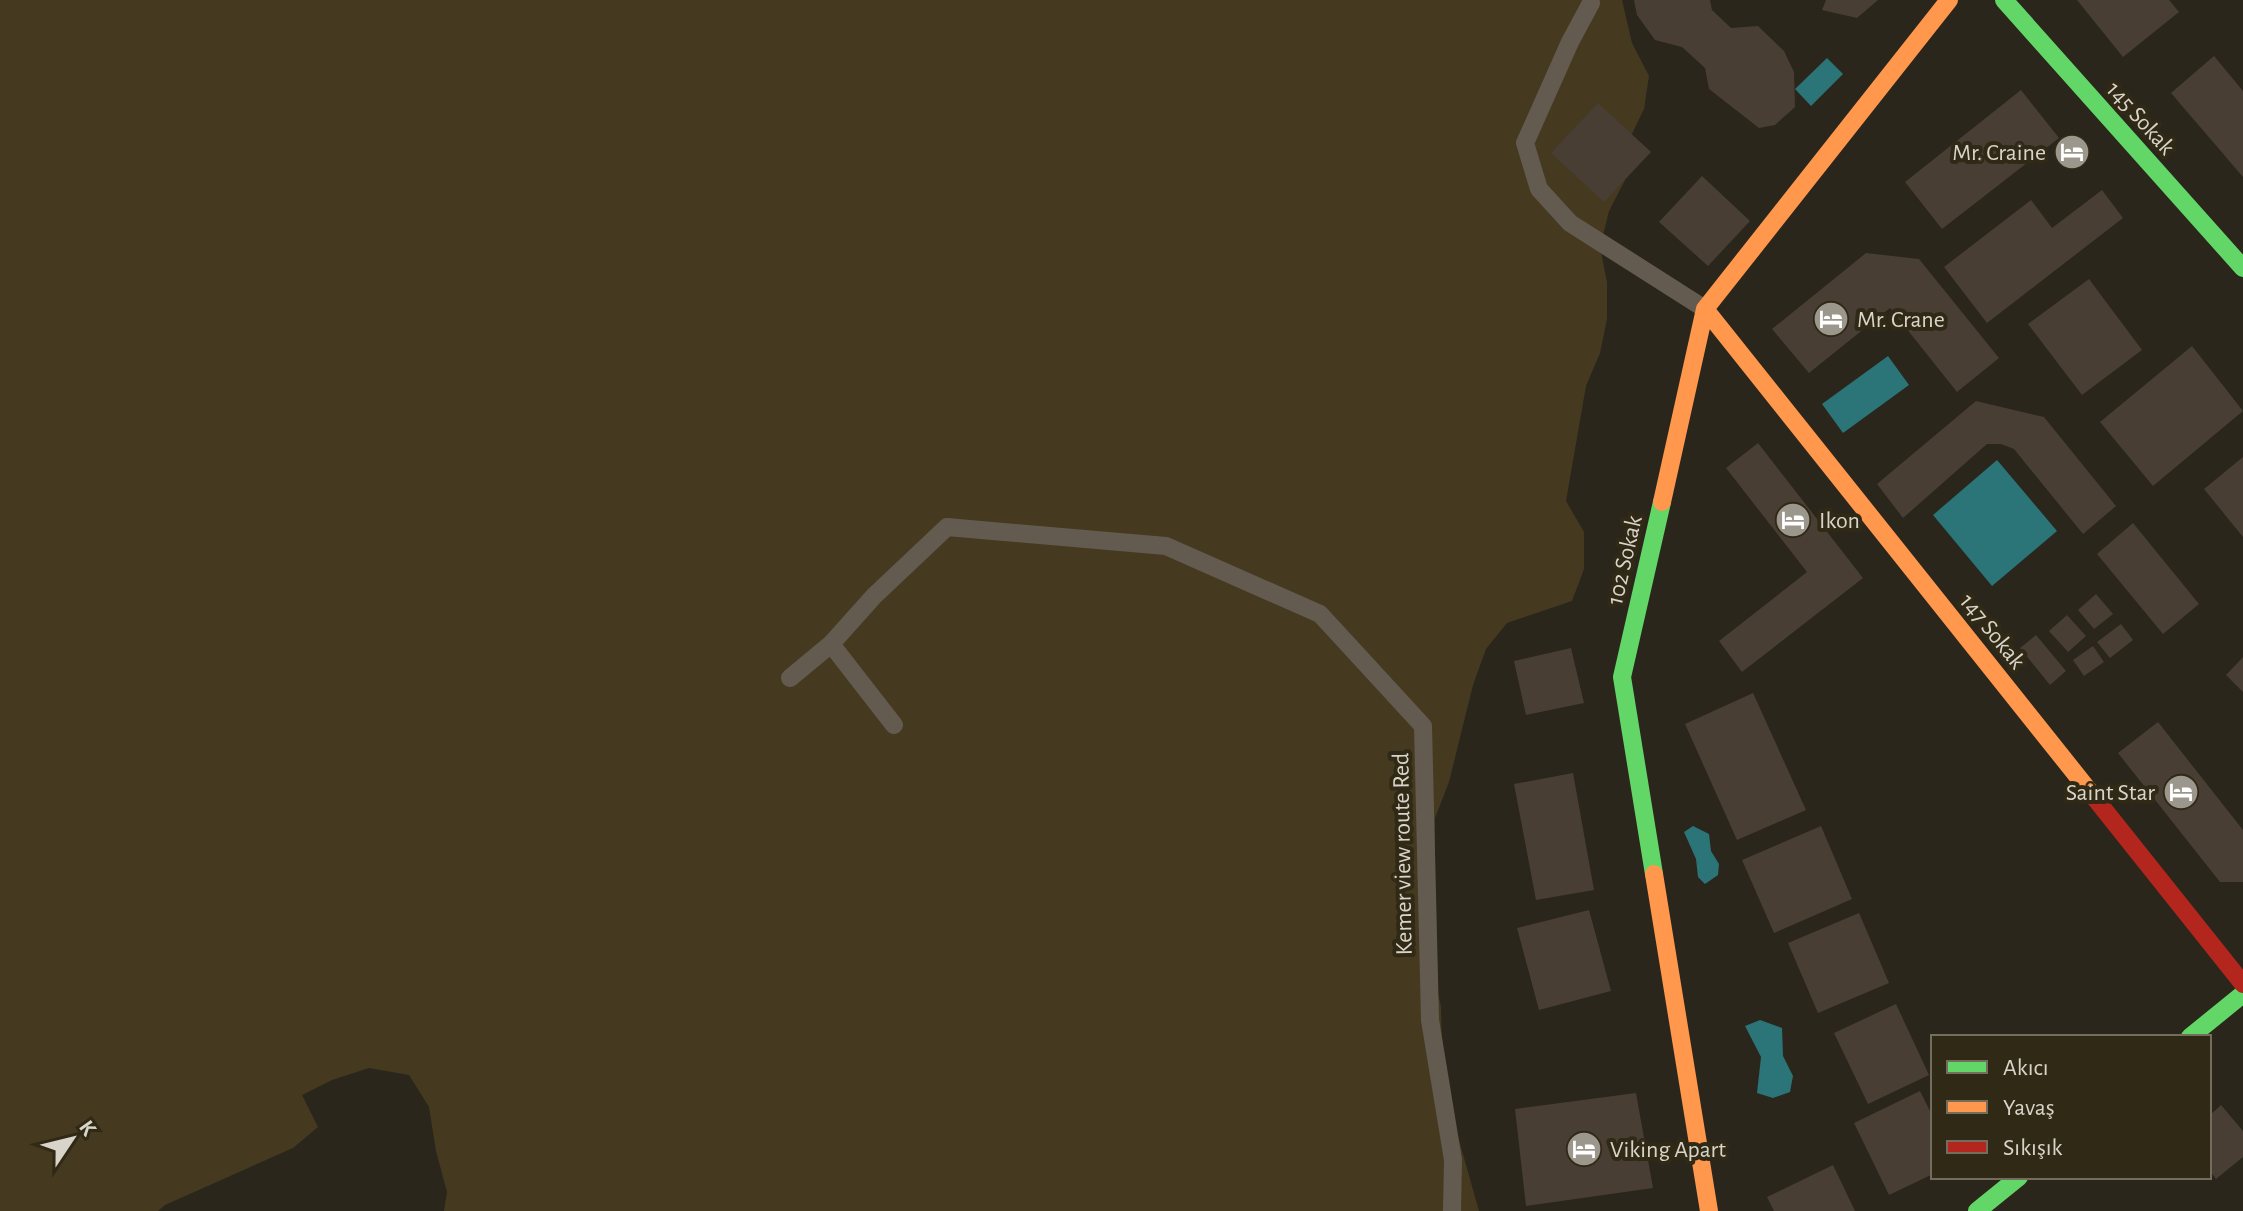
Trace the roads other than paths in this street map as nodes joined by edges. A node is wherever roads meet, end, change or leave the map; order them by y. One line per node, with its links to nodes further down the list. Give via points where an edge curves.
1 (1949, 0): 5 (street, 102 Sokak)
2 (2004, 0): 4 (street, 145 Sokak)
3 (1591, 3): 5 (lane, via 1525,143 1539,189 1570,223)
4 (2243, 268)
5 (1705, 309): 9 (street, 147 Sokak); 14 (street, 102 Sokak, via 1622,677)
6 (831, 644): 7 (lane, Kemer view route Red); 8 (lane); 13 (lane, Kemer view route Red, via 947,527 1166,546 1320,614 1423,726 1430,1020 1453,1160)
7 (790, 678)
8 (894, 725)
9 (2243, 984)
10 (2243, 994): 11 (street)
11 (2192, 1035)
12 (2017, 1179): 15 (street)
13 (1452, 1211)
14 (1709, 1211)
15 (1977, 1211)

